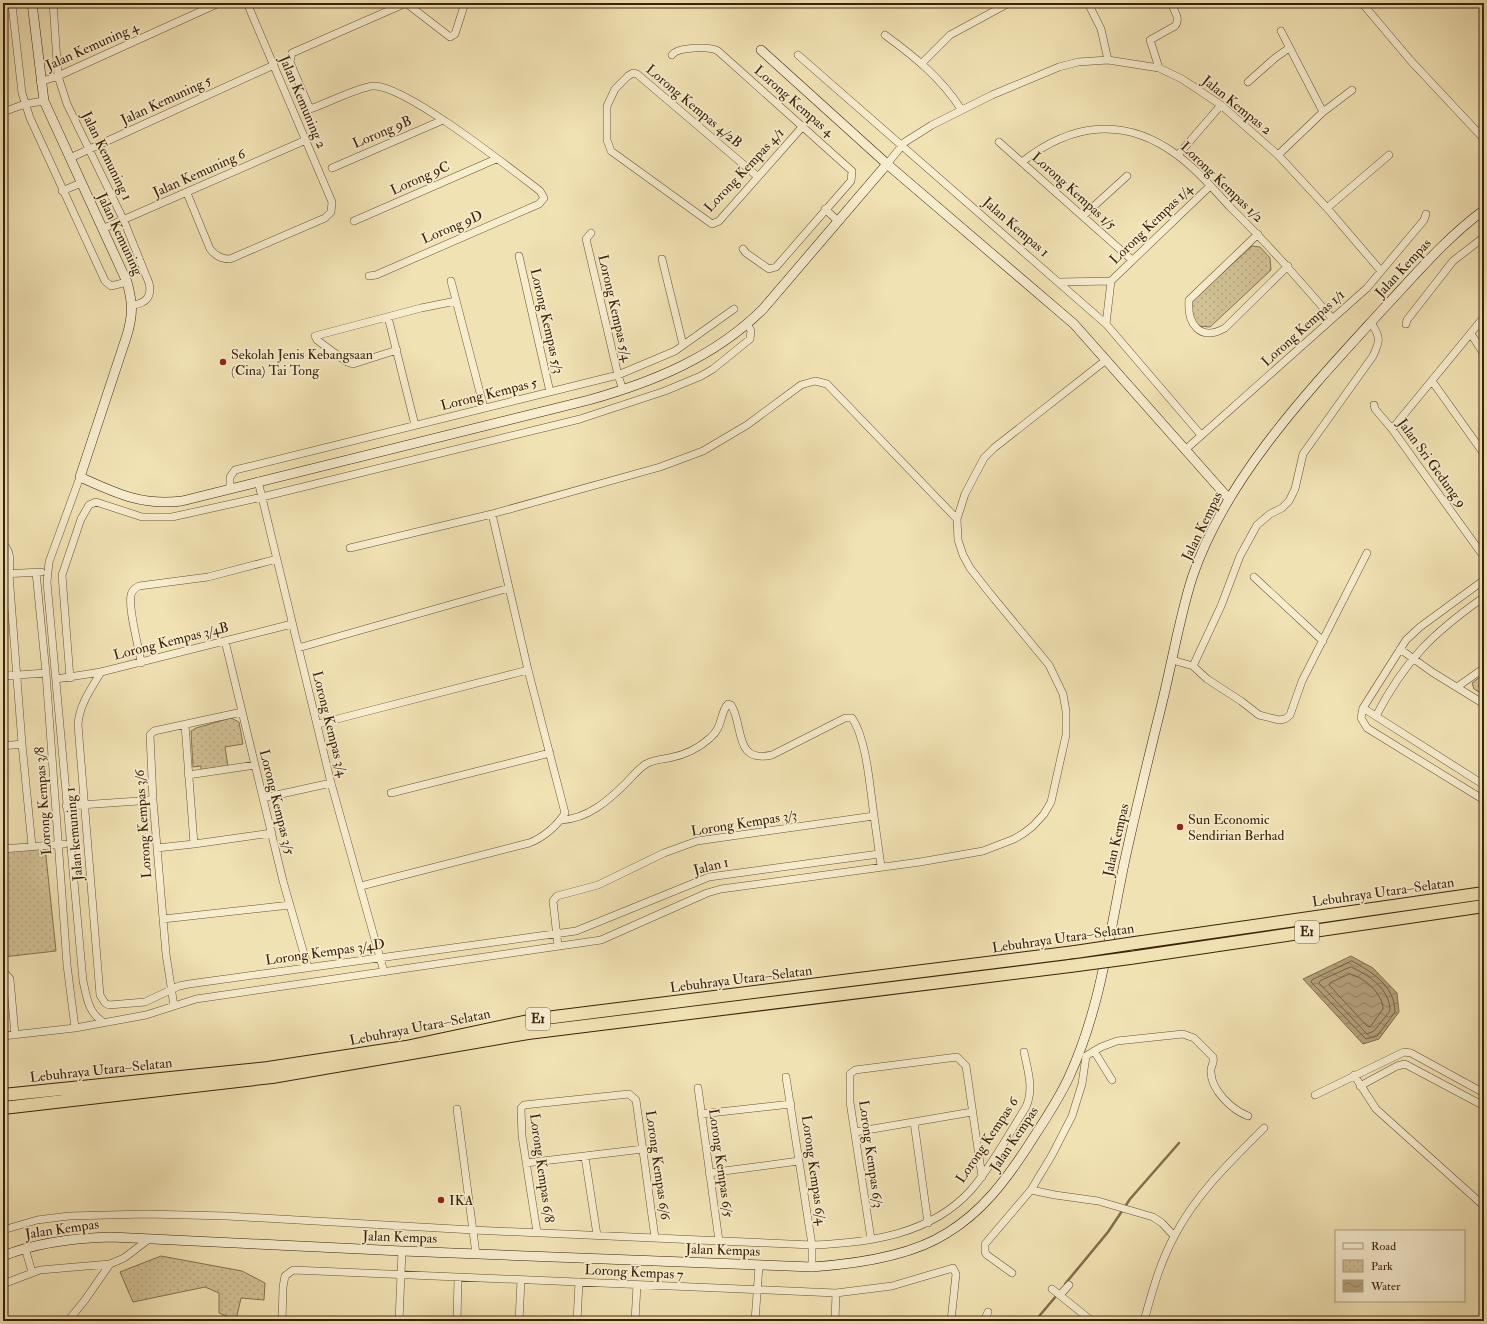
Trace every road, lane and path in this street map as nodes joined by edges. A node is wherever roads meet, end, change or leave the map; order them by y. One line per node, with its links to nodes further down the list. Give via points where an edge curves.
1 (20, 3): 28 (street, via 12,5)
2 (32, 3): 23 (main road, Jalan Kemuning)
3 (53, 3): 22 (street, Jalan Kemuning 1)
4 (219, 3): 22 (street, Jalan Kemuning 4)
5 (247, 3): 20 (street, Jalan Kemuning 2)
6 (406, 3): 7 (street, via 450,37 455,34); 33 (street, via 296,51 290,56 290,62 310,109 367,87 377,86 412,101)
7 (465, 3)
8 (1009, 3): 19 (street, via 950,35)
9 (1088, 3): 18 (street, via 1101,29)
10 (1171, 3): 21 (street, via 1178,23 1150,40)
11 (1362, 3): 35 (street, via 1411,61)
12 (1281, 31): 14 (street)
13 (885, 34): 19 (street)
14 (1289, 48): 24 (street); 32 (street)
15 (761, 50): 46 (main road)
16 (672, 55): 34 (street, Lorong Kempas 4, via 676,51 714,49)
17 (798, 55): 38 (street, Jalan Kempas 1)
18 (1108, 60): 21 (street, Jalan Kempas 2); 30 (street, Jalan Kempas 2, via 1078,62 1059,67)
19 (922, 63): 30 (street, via 943,84)
20 (274, 65): 36 (street, Jalan Kemuning 2); 39 (street, Jalan Kemuning 5)
21 (1159, 68): 29 (street, Jalan Kempas 2, via 1182,79)
22 (58, 76): 23 (street, Jalan Kemuning 4); 39 (street, Jalan Kemuning 1, via 70,110)
23 (40, 82): 27 (main road, Jalan Kemuning)
24 (1248, 82)
25 (1352, 90): 32 (street)
26 (610, 97): 48 (street, Lorong Kempas 4/2B, via 620,83 633,73 637,74); 48 (street, Lorong Kempas 4/1, via 607,106 607,140 611,151 709,223 714,224 719,220)
27 (44, 101): 28 (street); 43 (main road, Jalan Kemuning)
28 (25, 104): 31 (street); 52 (street)
29 (1221, 105): 40 (street); 41 (street, Jalan Kempas 2)
30 (961, 109): 38 (street, Jalan Kempas 2, via 922,130)
31 (3, 112)
32 (1323, 112): 41 (street)
33 (443, 120): 44 (street); 47 (street, Lorong 9B)
34 (803, 126): 48 (street, Lorong Kempas 4/1); 55 (street, Lorong Kempas 4, via 852,171 851,181)
35 (1484, 138)
36 (306, 140): 53 (street, Jalan Kemuning 6); 53 (street, Jalan Kemuning 2, via 332,202 331,212 318,222 230,259 223,259 210,249)
37 (998, 142): 45 (street, Lorong Kempas 1/5)
38 (902, 145): 46 (street, Jalan Kempas 2); 76 (street, Jalan Kempas 1)
39 (90, 149): 43 (street, Jalan Kemuning 5); 59 (street, Jalan Kemuning 1)
40 (1178, 155): 45 (street, Lorong Kempas 1/2, via 1150,138 1111,128 1082,131 1058,138); 51 (street, Lorong Kempas 1/2)
41 (1278, 155): 54 (street, Jalan Kempas 2)
42 (1389, 155): 54 (street)
43 (70, 158): 50 (main road, Jalan Kemuning)
44 (496, 159): 60 (street, Lorong 9C); 72 (street, Lorong 9D, via 540,190 544,198 539,204)
45 (1022, 162): 58 (street, Lorong Kempas 1/5)
46 (887, 164): 61 (main road); 91 (main road, via 1074,324)
47 (332, 168)
48 (757, 176)
49 (1127, 176): 58 (street)
50 (81, 183): 52 (street); 62 (main road, Jalan Kemuning)
51 (1210, 186): 64 (street, Lorong Kempas 1/2); 69 (street, Lorong Kempas 1/4)
52 (62, 191): 75 (street, via 105,281 111,286)
53 (187, 192): 59 (street, Jalan Kemuning 6)
54 (1328, 208): 71 (street, Jalan Kempas 2)
55 (825, 209): 61 (street); 66 (street, Lorong Kempas 4, via 772,269)
56 (1484, 210): 83 (main road, Jalan Kempas, via 1456,233)
57 (1426, 214): 71 (street, Lorong Kempas 1/1, via 1424,220)
58 (1083, 216): 69 (street, Lorong Kempas 1/5)
59 (124, 221): 62 (street, Jalan Kemuning 6); 78 (street, Jalan Kemuning 1, via 151,291 144,302)
60 (354, 221)
61 (838, 221): 84 (main road)
62 (102, 229): 75 (main road, Jalan Kemuning)
63 (592, 233): 92 (street, Lorong Kempas 5/4, via 586,238 586,243)
64 (1258, 234): 70 (street, Lorong Kempas 1/2); 70 (street, via 1189,300 1189,316 1196,328 1210,333 1225,328)
65 (1484, 237): 86 (street, via 1453,261)
66 (743, 249)
67 (519, 256): 95 (street, Lorong Kempas 5/3)
68 (662, 259): 88 (street)
69 (1132, 260): 74 (street, Lorong Kempas 1/4)
70 (1288, 266): 82 (street, Lorong Kempas 1/2)
71 (1381, 271): 82 (street, Lorong Kempas 1/1, via 1367,288)
72 (369, 276)
73 (451, 281): 77 (street)
74 (1111, 281): 76 (street, Lorong Kempas 1/4); 85 (street, Lorong Kempas 1/4)
75 (127, 282): 78 (main road, Jalan Kemuning)
76 (1060, 282): 85 (street, Jalan Kempas 1)
77 (456, 301): 80 (street); 97 (street)
78 (133, 305): 103 (main road, Jalan Kemuning, via 132,319)
79 (734, 309): 88 (street, Lorong Kempas 5)
80 (388, 317): 89 (street); 89 (street, via 317,334 315,338 353,364)
81 (1484, 317): 87 (street)
82 (1332, 318): 100 (street, Lorong Kempas 1/1)
83 (1371, 323): 107 (main road, Jalan Kempas, via 1265,445); 130 (street, via 1379,339 1373,356 1303,454 1295,490 1289,501 1257,525 1240,556)
84 (748, 324): 94 (main road, via 700,357); 106 (street, via 752,334 744,345 701,376 665,391 580,419)
85 (1106, 324): 100 (street, Jalan Kempas 1)
86 (1406, 324)
87 (1471, 334): 90 (street); 93 (street)
88 (683, 346): 92 (street, Lorong Kempas 5)
89 (396, 350): 98 (street)
90 (1484, 354)
91 (1106, 360): 101 (main road); 109 (street, via 984,458 976,471)
92 (618, 374): 94 (street, Lorong Kempas 5/4); 95 (street, Lorong Kempas 5)
93 (1432, 381): 99 (street); 102 (street)
94 (624, 390): 104 (main road)
95 (550, 392): 97 (street, Lorong Kempas 5)
96 (1374, 405): 99 (street, Jalan Sri Gedung 9)
97 (484, 408): 98 (street, Lorong Kempas 5)
98 (415, 425): 105 (street, Lorong Kempas 5, via 235,470 230,477)
99 (1392, 429): 113 (street, Jalan Sri Gedung 9)
100 (1201, 435): 101 (street, Lorong Kempas 1/1)
101 (1185, 450): 107 (main road)
102 (1484, 454)
103 (80, 477): 105 (main road, via 116,494 154,502 182,501); 116 (street)
104 (258, 481): 105 (main road); 106 (street, Lorong Kempas 3/4)
105 (230, 488)
106 (262, 497): 114 (street, Lorong Kempas 3/4); 137 (street, via 161,518 142,517 96,502 89,505 81,519 62,575)
107 (1229, 498): 128 (main road, Jalan Kempas, via 1192,578)
108 (492, 514): 109 (street, via 660,467 703,451 747,426 801,385 815,381 827,384); 111 (street); 120 (street)
109 (957, 519): 169 (street, via 958,540 970,568 1057,678 1066,711 1064,743 1051,802 1039,821 1024,833 983,851)
110 (3, 544): 117 (street, via 10,554)
111 (350, 548)
112 (1367, 553): 124 (street)
113 (1484, 557)
114 (277, 559): 122 (street, Lorong Kempas 3/4); 129 (street, via 208,577 139,586 134,589 131,595 132,612)
115 (36, 572): 116 (street); 117 (street); 134 (street, Lorong Kempas 3/8)
116 (47, 572): 138 (street)
117 (6, 574): 135 (street)
118 (1254, 577): 124 (street)
119 (1484, 580): 126 (street, via 1413,633)
120 (509, 588): 125 (street); 132 (street)
121 (1484, 597): 127 (street, via 1447,623)
122 (292, 624): 123 (street, Lorong Kempas 3/4B); 125 (street, Lorong Kempas 3/4)
123 (225, 641): 129 (street, Lorong Kempas 3/4B); 142 (street, Lorong Kempas 3/5)
124 (1323, 641): 130 (street, via 1302,681 1290,714 1284,719 1270,719 1259,715 1207,679)
125 (298, 648): 144 (street, Lorong Kempas 3/4)
126 (1400, 649): 127 (street); 141 (street)
127 (1412, 658): 139 (street); 143 (street, via 1391,687)
128 (1172, 660): 130 (street); 190 (main road, Jalan Kempas)
129 (142, 663): 133 (street, Lorong Kempas 3/4B)
130 (1194, 666)
131 (1484, 668): 139 (street)
132 (528, 670): 144 (street); 148 (street)
133 (101, 672): 137 (street, Lorong Kempas 3/4B); 157 (street, Jalan kemuning 1, via 79,714)
134 (46, 673): 135 (street); 164 (street, Lorong Kempas 3/8)
135 (17, 675): 136 (street); 146 (street)
136 (3, 676)
137 (70, 678): 138 (street, Lorong Kempas 3/4B)
138 (56, 679): 158 (street)
139 (1457, 687): 140 (street)
140 (1484, 704)
141 (1363, 708): 143 (street); 156 (street, via 1361,718 1367,728)
142 (242, 712): 145 (street, Lorong Kempas 3/6); 149 (street, Lorong Kempas 3/5)
143 (1376, 716): 152 (street)
144 (318, 724): 151 (street, Lorong Kempas 3/4)
145 (185, 725): 150 (street); 155 (street, Lorong Kempas 3/6, via 154,731 150,735)
146 (22, 744): 147 (street); 165 (street)
147 (3, 746)
148 (550, 753): 153 (street); 160 (street, via 564,808)
149 (255, 765): 150 (street); 154 (street, Lorong Kempas 3/5)
150 (188, 775): 163 (street)
151 (331, 783): 154 (street); 170 (street, Lorong Kempas 3/4)
152 (1484, 785)
153 (391, 793)
154 (263, 798): 161 (street, Lorong Kempas 3/5)
155 (153, 800): 157 (street); 166 (street, Lorong Kempas 3/6)
156 (1484, 800)
157 (85, 804): 158 (street); 182 (street, Jalan kemuning 1)
158 (66, 806): 162 (street)
159 (874, 816): 160 (street, via 864,754 852,718 845,718 764,757 743,746 735,713 728,704 723,710 717,731 703,744 683,755 645,764 595,809 573,820); 168 (street); 175 (street, Lorong Kempas 3/3, via 697,841 664,853 598,885 557,896 553,901)
160 (561, 820): 170 (street, via 530,843)
161 (272, 833): 163 (street); 172 (street, Lorong Kempas 3/5)
162 (70, 844): 164 (street); 184 (street, via 83,981 88,1004 92,1012)
163 (194, 844): 166 (street)
164 (60, 845): 165 (street); 185 (street, Lorong Kempas 3/8, via 67,965)
165 (32, 846): 167 (street)
166 (157, 848): 174 (street, Lorong Kempas 3/6)
167 (3, 849)
168 (879, 854): 169 (street); 175 (street, Jalan 1, via 709,877 587,928)
169 (881, 866): 176 (street, via 721,889 601,940)
170 (361, 886): 177 (street, Lorong Kempas 3/4)
171 (1484, 893): 197 (highway, Lebuhraya Utara–Selatan / E1, bridge, via 1074,952 538,1019 406,1047 268,1068)
172 (290, 905): 174 (street); 178 (street, Lorong Kempas 3/5)
173 (1484, 906): 201 (highway, Lebuhraya Utara–Selatan / E1, bridge, via 1070,966 528,1033 272,1077)
174 (163, 919): 181 (street, Lorong Kempas 3/6)
175 (557, 934): 176 (street, Lorong Kempas 3/3); 177 (street, Lorong Kempas 3/4D)
176 (558, 946): 180 (street)
177 (380, 958): 178 (street, Lorong Kempas 3/4D); 180 (street, Lorong Kempas 3/4)
178 (308, 968): 181 (street, Lorong Kempas 3/4D, via 189,984)
179 (3, 971): 186 (street, via 10,978)
180 (384, 972): 183 (street, via 196,999)
181 (172, 990): 182 (street, Lorong Kempas 3/4D, via 137,1003 109,1005); 183 (street, Lorong Kempas 3/6)
182 (102, 999)
183 (174, 1006): 184 (street, via 146,1016)
184 (103, 1022): 185 (street)
185 (75, 1028): 186 (street)
186 (15, 1035): 187 (street)
187 (3, 1036)
188 (1094, 1051): 190 (street); 193 (street); 206 (street, via 1117,1041 1169,1035 1190,1036 1213,1057 1211,1076 1219,1092 1239,1112)
189 (1024, 1052): 215 (street, Lorong Kempas 6, via 1030,1098)
190 (1082, 1055): 216 (street, via 1082,1084 1072,1116); 235 (main road, Jalan Kempas, via 1021,1157 991,1196 961,1224 944,1236 894,1254 860,1262)
191 (1354, 1075): 194 (street); 196 (street, via 1400,1053 1408,1052); 198 (street)
192 (786, 1077): 199 (street, Lorong Kempas 6/4)
193 (1112, 1080)
194 (1360, 1086): 200 (street, via 1405,1064); 217 (street, via 1376,1109)
195 (698, 1088): 205 (street, Lorong Kempas 6/5)
196 (1484, 1093)
197 (3, 1095)
198 (1315, 1095)
199 (791, 1104): 205 (street); 212 (street, Lorong Kempas 6/4)
200 (1484, 1106)
201 (3, 1108)
202 (521, 1108): 210 (street, Lorong Kempas 6/6, via 524,1105 629,1094 636,1100); 213 (street, Lorong Kempas 6/8, via 519,1111)
203 (457, 1109): 220 (street)
204 (972, 1112): 207 (street); 209 (street, Lorong Kempas 6/3, via 966,1066 957,1057 855,1070 850,1074 850,1102); 215 (street)
205 (701, 1114): 214 (street, Lorong Kempas 6/5)
206 (1248, 1116)
207 (914, 1122): 209 (street); 218 (street)
208 (1264, 1128): 223 (street, via 1207,1187)
209 (856, 1132): 226 (street, Lorong Kempas 6/3)
210 (643, 1149): 211 (street); 224 (street, Lorong Kempas 6/6)
211 (585, 1157): 213 (street); 222 (street)
212 (799, 1161): 214 (street); 228 (street, Lorong Kempas 6/4)
213 (526, 1163): 221 (street, Lorong Kempas 6/8)
214 (710, 1173): 227 (street, Lorong Kempas 6/5)
215 (982, 1177): 218 (street, Lorong Kempas 6, via 956,1205)
216 (1031, 1190): 223 (street, via 1087,1198 1132,1210 1158,1219); 237 (street, via 984,1248 987,1255)
217 (1484, 1206)
218 (928, 1223): 226 (street, Lorong Kempas 6, via 898,1234)
219 (3, 1230): 220 (street, Lorong Kempas 6, via 37,1220 62,1217 146,1214)
220 (473, 1230): 221 (street, Lorong Kempas 6); 231 (street)
221 (537, 1232): 222 (street, Lorong Kempas 6)
222 (597, 1235): 224 (street, Lorong Kempas 6)
223 (1174, 1236): 262 (street, via 1154,1285)
224 (655, 1238): 227 (street, Lorong Kempas 6)
225 (149, 1239): 229 (main road, Jalan Kempas, via 84,1238); 230 (main road, Jalan Kempas); 233 (street, via 124,1258)
226 (871, 1239): 228 (street, Lorong Kempas 6)
227 (719, 1241): 228 (street, Lorong Kempas 6)
228 (812, 1245): 235 (street, Lorong Kempas 6/4)
229 (25, 1248): 232 (main road, Jalan Kempas); 236 (street)
230 (402, 1251): 231 (main road, Jalan Kempas); 238 (street)
231 (476, 1254): 234 (main road, Jalan Kempas)
232 (3, 1256)
233 (110, 1264): 236 (street); 250 (street)
234 (759, 1266): 235 (main road, Jalan Kempas); 246 (street)
235 (812, 1267)
236 (32, 1272): 242 (street)
237 (1012, 1274)
238 (402, 1275): 239 (street, Lorong Kempas 7); 251 (street, Lorong Kempas 7, via 293,1270 286,1276 283,1287); 252 (street)
239 (458, 1278): 240 (street, Lorong Kempas 7); 253 (street)
240 (521, 1280): 241 (street, Lorong Kempas 7); 254 (street)
241 (579, 1282): 243 (street, Lorong Kempas 7); 255 (street)
242 (3, 1284)
243 (637, 1285): 246 (street, Lorong Kempas 7); 256 (street)
244 (1069, 1285): 248 (street)
245 (1052, 1289): 248 (street)
246 (757, 1291): 247 (street, Lorong Kempas 7); 257 (street)
247 (836, 1293): 258 (street); 259 (street, Lorong Kempas 7, via 892,1286 953,1268 956,1274)
248 (1060, 1295): 261 (street)
249 (988, 1312): 260 (street)
250 (68, 1321)
251 (282, 1321)
252 (399, 1321)
253 (457, 1321)
254 (519, 1321)
255 (577, 1321)
256 (635, 1321)
257 (755, 1321)
258 (835, 1321)
259 (951, 1321)
260 (984, 1321)
261 (1092, 1321)
262 (1144, 1321)

